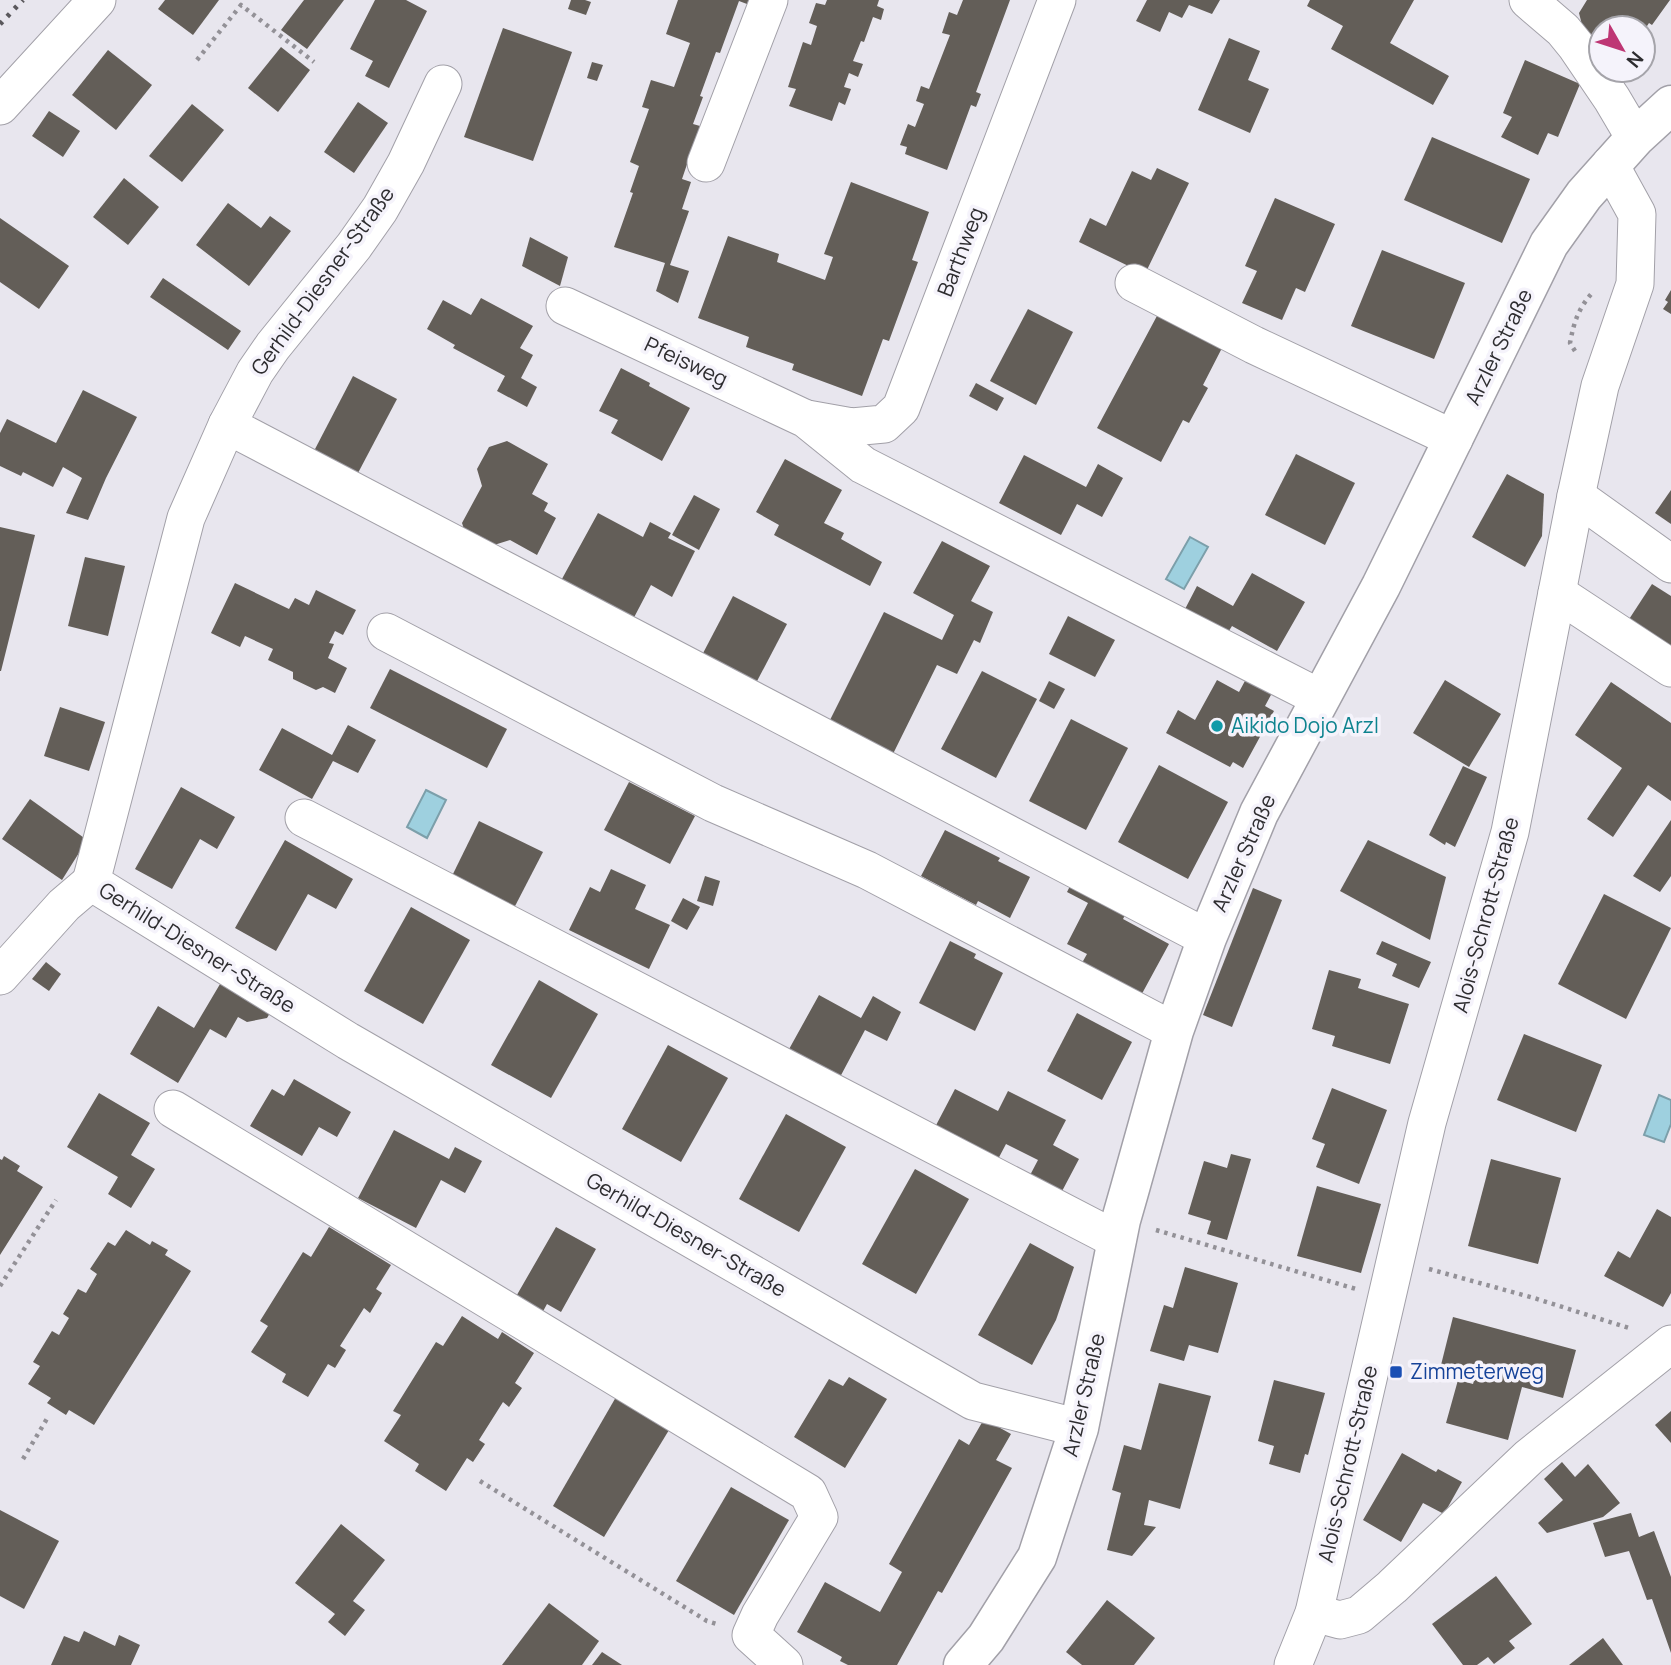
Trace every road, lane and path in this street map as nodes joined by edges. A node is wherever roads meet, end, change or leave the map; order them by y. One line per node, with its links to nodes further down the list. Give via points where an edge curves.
1 (97, 0): 11 (street)
2 (245, 0): 6 (path)
3 (769, 0): 13 (street)
4 (1056, 0): 16 (street, Barthweg, via 901,408 884,424 852,427)
5 (1528, 0): 12 (street, Alois-Schrott-Straße, via 1563,30 1612,99)
6 (241, 5): 7 (path); 8 (path)
7 (197, 60)
8 (314, 62)
9 (443, 84): 17 (street, Gerhild-Diesner-Straße, via 380,209 273,346)
10 (1671, 105): 12 (main road, Arzler Straße)
11 (0, 106)
12 (1622, 151): 18 (main road, Arzler Straße, via 1549,244); 19 (street, Alois-Schrott-Straße, via 1637,214 1635,284 1600,386)
13 (706, 163)
14 (1134, 283): 18 (street)
15 (565, 306): 16 (street, Pfeisweg)
16 (806, 419): 24 (street, via 863,465)
17 (227, 425): 26 (street, Gerhild-Diesner-Straße, via 186,517); 27 (street)
18 (1454, 439): 24 (main road, Arzler Straße)
19 (1576, 496): 20 (street); 21 (street, Alois-Schrott-Straße)
20 (1671, 564)
21 (1557, 593): 23 (street); 34 (street, Alois-Schrott-Straße, via 1510,832 1427,1124)
22 (386, 632): 29 (street, via 713,803 867,870)
23 (1671, 668)
24 (1320, 698): 27 (main road, Arzler Straße, via 1259,813)
25 (304, 818): 33 (street)
26 (91, 882): 28 (street); 40 (street, Gerhild-Diesner-Straße, via 348,1041 973,1401)
27 (1207, 938): 29 (main road, Arzler Straße)
28 (0, 976)
29 (1174, 1031): 33 (main road, Arzler Straße)
30 (173, 1108): 44 (street, via 808,1493 819,1517)
31 (56, 1200): 35 (path)
32 (1189, 1239): 36 (path)
33 (1117, 1240): 40 (main road, Arzler Straße)
34 (1395, 1260): 36 (street, Alois-Schrott-Straße); 37 (path)
35 (0, 1286)
36 (1387, 1298): 43 (street, Alois-Schrott-Straße)
37 (1634, 1330)
38 (1671, 1344): 43 (street, via 1529,1457 1359,1615 1340,1620)
39 (48, 1417): 41 (path)
40 (1079, 1428): 46 (main road, Arzler Straße, via 1037,1557 986,1638)
41 (23, 1459)
42 (480, 1481): 44 (path, via 707,1621)
43 (1314, 1613): 47 (street, Alois-Schrott-Straße)
44 (751, 1635): 45 (street)
45 (784, 1665)
46 (963, 1665)
47 (1293, 1665)

